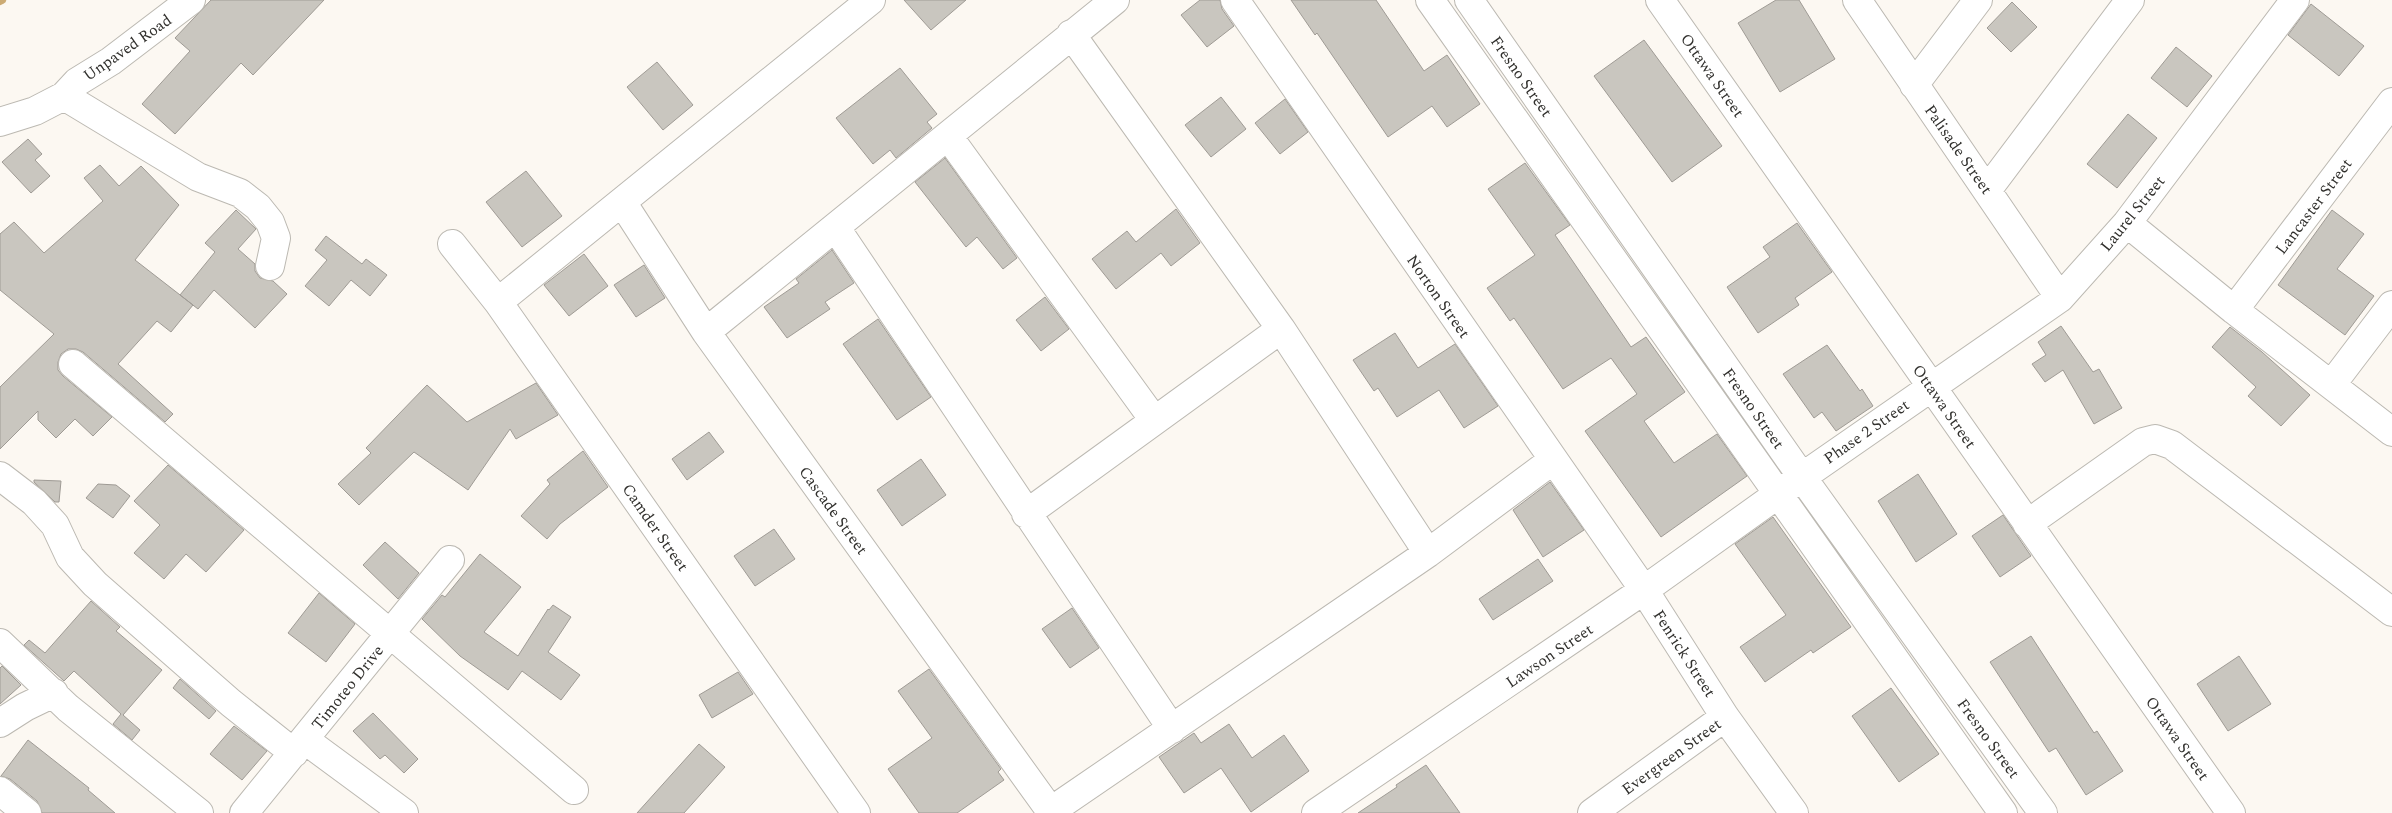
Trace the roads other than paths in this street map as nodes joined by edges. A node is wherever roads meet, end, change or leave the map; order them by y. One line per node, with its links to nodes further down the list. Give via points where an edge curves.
1 (191, 0): 14 (street, Unpaved Road, via 110,62 77,82)
2 (871, 0): 19 (street)
3 (1115, 0): 12 (street)
4 (1235, 0): 35 (street, Norton Street)
5 (1430, 0): 38 (street, Fresno Street)
6 (1469, 0): 37 (street, Fresno Street)
7 (1660, 0): 32 (street, Ottawa Street)
8 (1857, 0): 13 (street, Palisade Street)
9 (1978, 0): 13 (street)
10 (2130, 0): 18 (street)
11 (2295, 0): 20 (street, Laurel Street)
12 (1072, 34): 17 (street); 28 (street)
13 (1914, 85): 18 (street, Palisade Street)
14 (64, 96): 16 (street, Unpaved Road, via 35,111); 23 (street, via 198,177 240,193 258,207 270,222 276,238)
15 (2392, 102): 27 (street, Lancaster Street)
16 (0, 122)
17 (948, 136): 21 (street); 33 (street)
18 (1988, 189): 24 (street, Palisade Street)
19 (622, 202): 25 (street); 29 (street, Cascade Street)
20 (2127, 223): 24 (street, Laurel Street); 27 (street)
21 (836, 228): 29 (street); 39 (street)
22 (452, 244): 25 (street, Camder Street)
23 (270, 266)
24 (2060, 298): 32 (street, Laurel Street)
25 (498, 302): 60 (street, Camder Street)
26 (2392, 305): 31 (street)
27 (2234, 310): 31 (street)
28 (1281, 329): 33 (street); 41 (street)
29 (706, 332): 55 (street, Cascade Street)
30 (73, 364): 45 (street)
31 (2332, 384): 34 (street)
32 (1931, 386): 37 (street, Phase 2 Street); 40 (street, Ottawa Street)
33 (1154, 420): 39 (street)
34 (2392, 432)
35 (1553, 460): 41 (street); 43 (street, Norton Street)
36 (0, 476): 51 (street, via 34,502 55,525 70,557 95,584 231,703)
37 (1802, 476): 38 (street, Phase 2 Street); 64 (street, Fresno Street)
38 (1779, 493): 43 (street, Lawson Street); 63 (street, Fresno Street)
39 (1026, 514): 50 (street)
40 (2027, 524): 44 (street, via 2143,442 2155,439 2172,445); 65 (street, Ottawa Street)
41 (1428, 553): 50 (street)
42 (450, 560): 45 (street, Timoteo Drive)
43 (1644, 590): 48 (street, Fenrick Street); 61 (street, Lawson Street)
44 (2392, 612)
45 (391, 633): 51 (street, Timoteo Drive); 52 (street)
46 (0, 643): 47 (street)
47 (54, 693): 49 (street, via 25,706); 57 (street)
48 (1725, 717): 54 (street, Evergreen Street); 62 (street, Fenrick Street)
49 (0, 723)
50 (1172, 729): 55 (street)
51 (299, 746): 58 (street, Timoteo Drive); 59 (street)
52 (574, 790)
53 (0, 791): 56 (street)
54 (1606, 809)
55 (1052, 812)
56 (27, 813)
57 (199, 813)
58 (244, 813)
59 (404, 813)
60 (856, 813)
61 (1316, 813)
62 (1794, 813)
63 (2003, 813)
64 (2043, 813)
65 (2230, 813)

